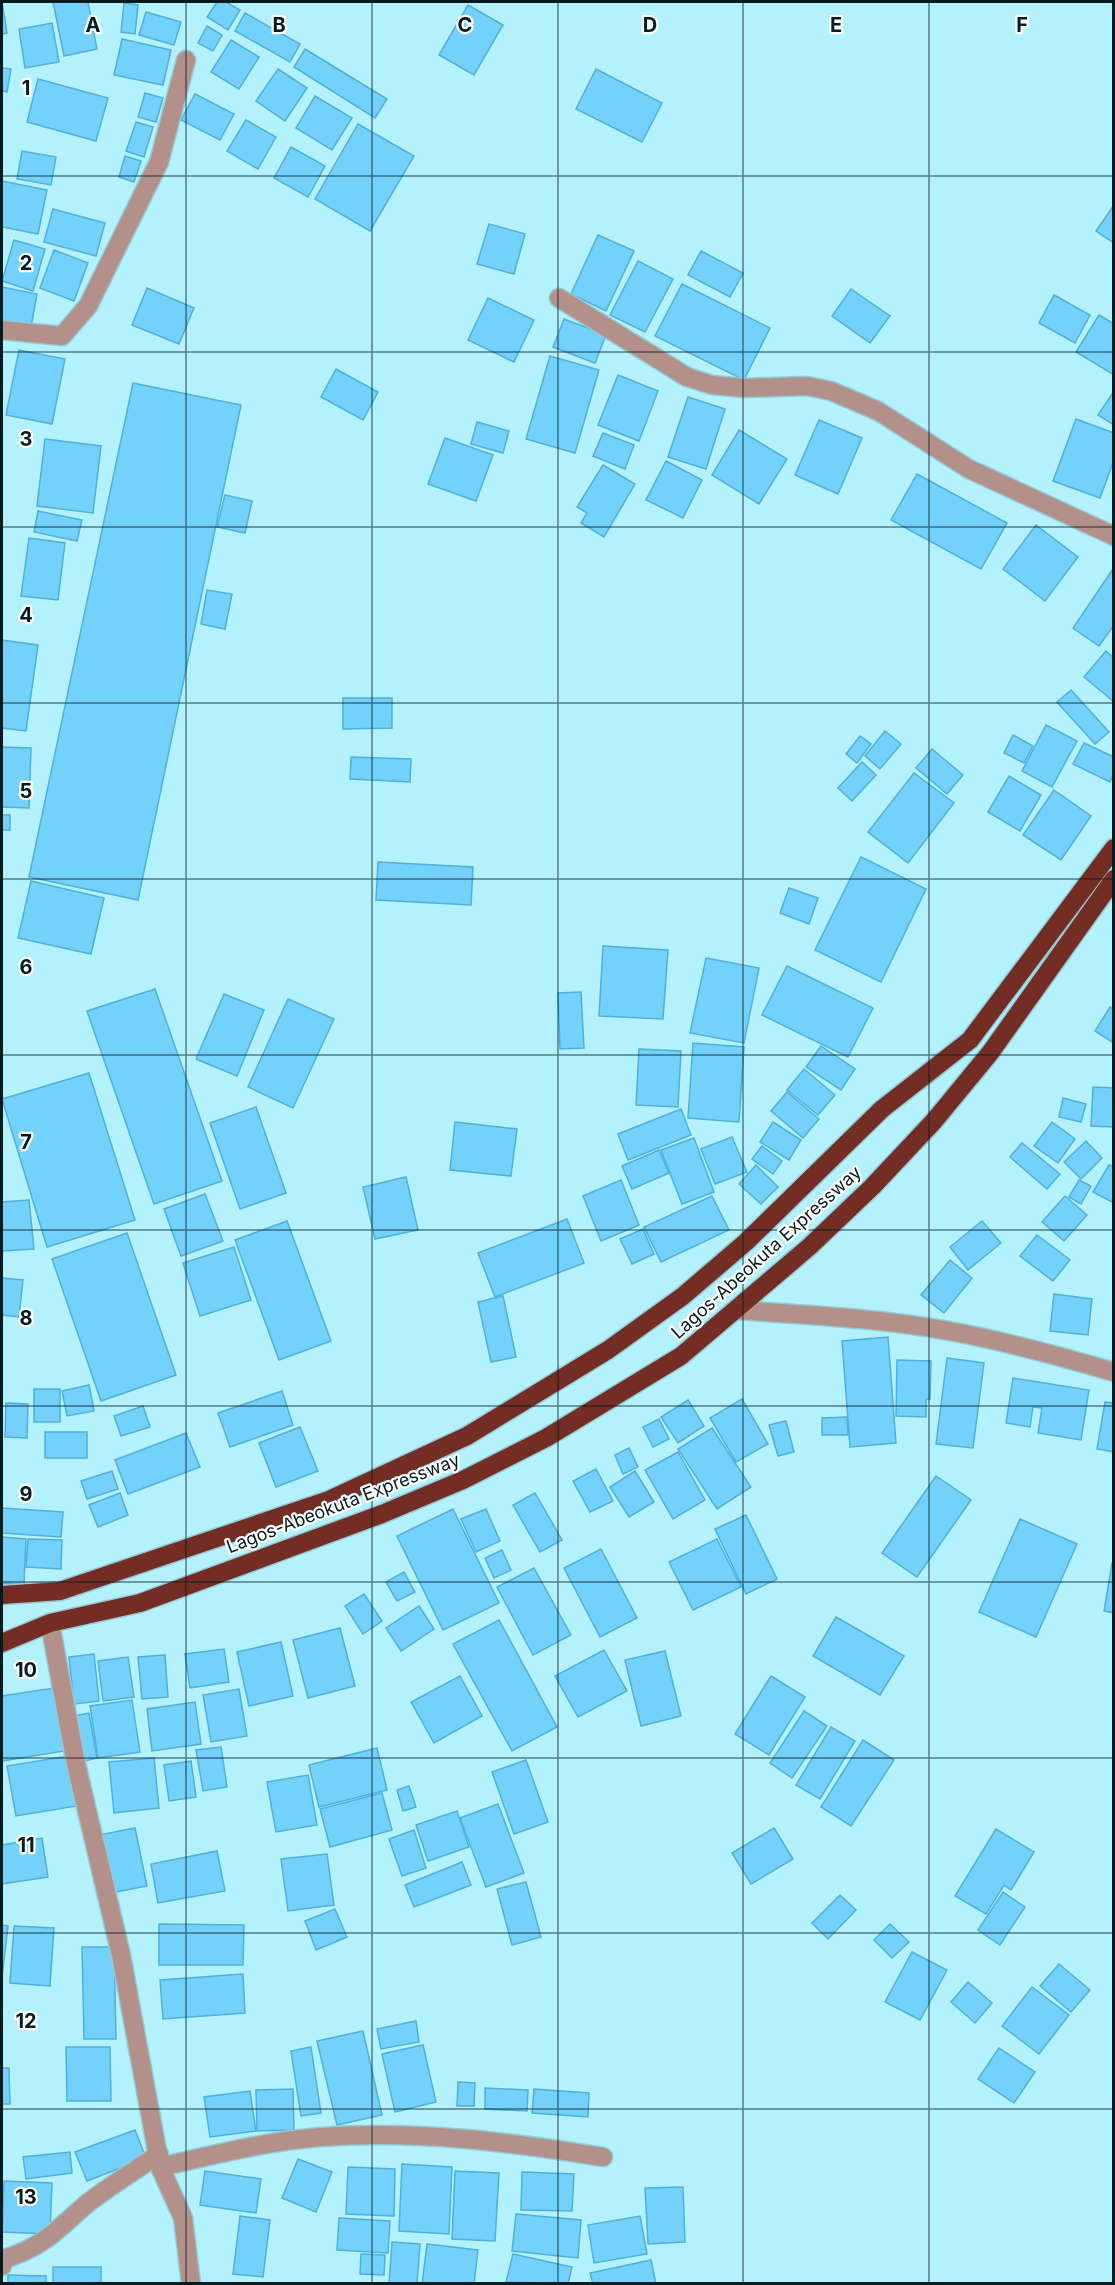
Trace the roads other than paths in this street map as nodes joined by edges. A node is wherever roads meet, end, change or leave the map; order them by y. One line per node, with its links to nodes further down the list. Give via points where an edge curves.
1 (186, 60): 3 (street, via 159,162 88,306 62,336)
2 (559, 298): 4 (street, via 687,377 712,385 831,391 878,411 969,469)
3 (2, 330)
4 (1113, 536)
5 (1113, 848): 9 (highway, Lagos-Abeokuta Expressway, via 970,1040 882,1109 746,1242 683,1296 608,1350 467,1436 329,1500 60,1591)
6 (1113, 879): 7 (highway, Lagos-Abeokuta Expressway, via 990,1053 934,1121 809,1247)
7 (736, 1310): 8 (street, via 948,1330 1043,1351); 10 (highway, Lagos-Abeokuta Expressway, via 681,1356 616,1397 464,1479 382,1514 140,1603)
8 (1113, 1372)
9 (2, 1595)
10 (50, 1623): 11 (highway, Lagos-Abeokuta Expressway); 13 (street)
11 (2, 1643)
12 (603, 2157): 13 (street, via 510,2142 402,2134 320,2137)
13 (160, 2160): 14 (street, via 90,2202 57,2233 30,2251 4,2259); 15 (street, via 183,2218)
14 (2, 2266)
15 (191, 2283)

